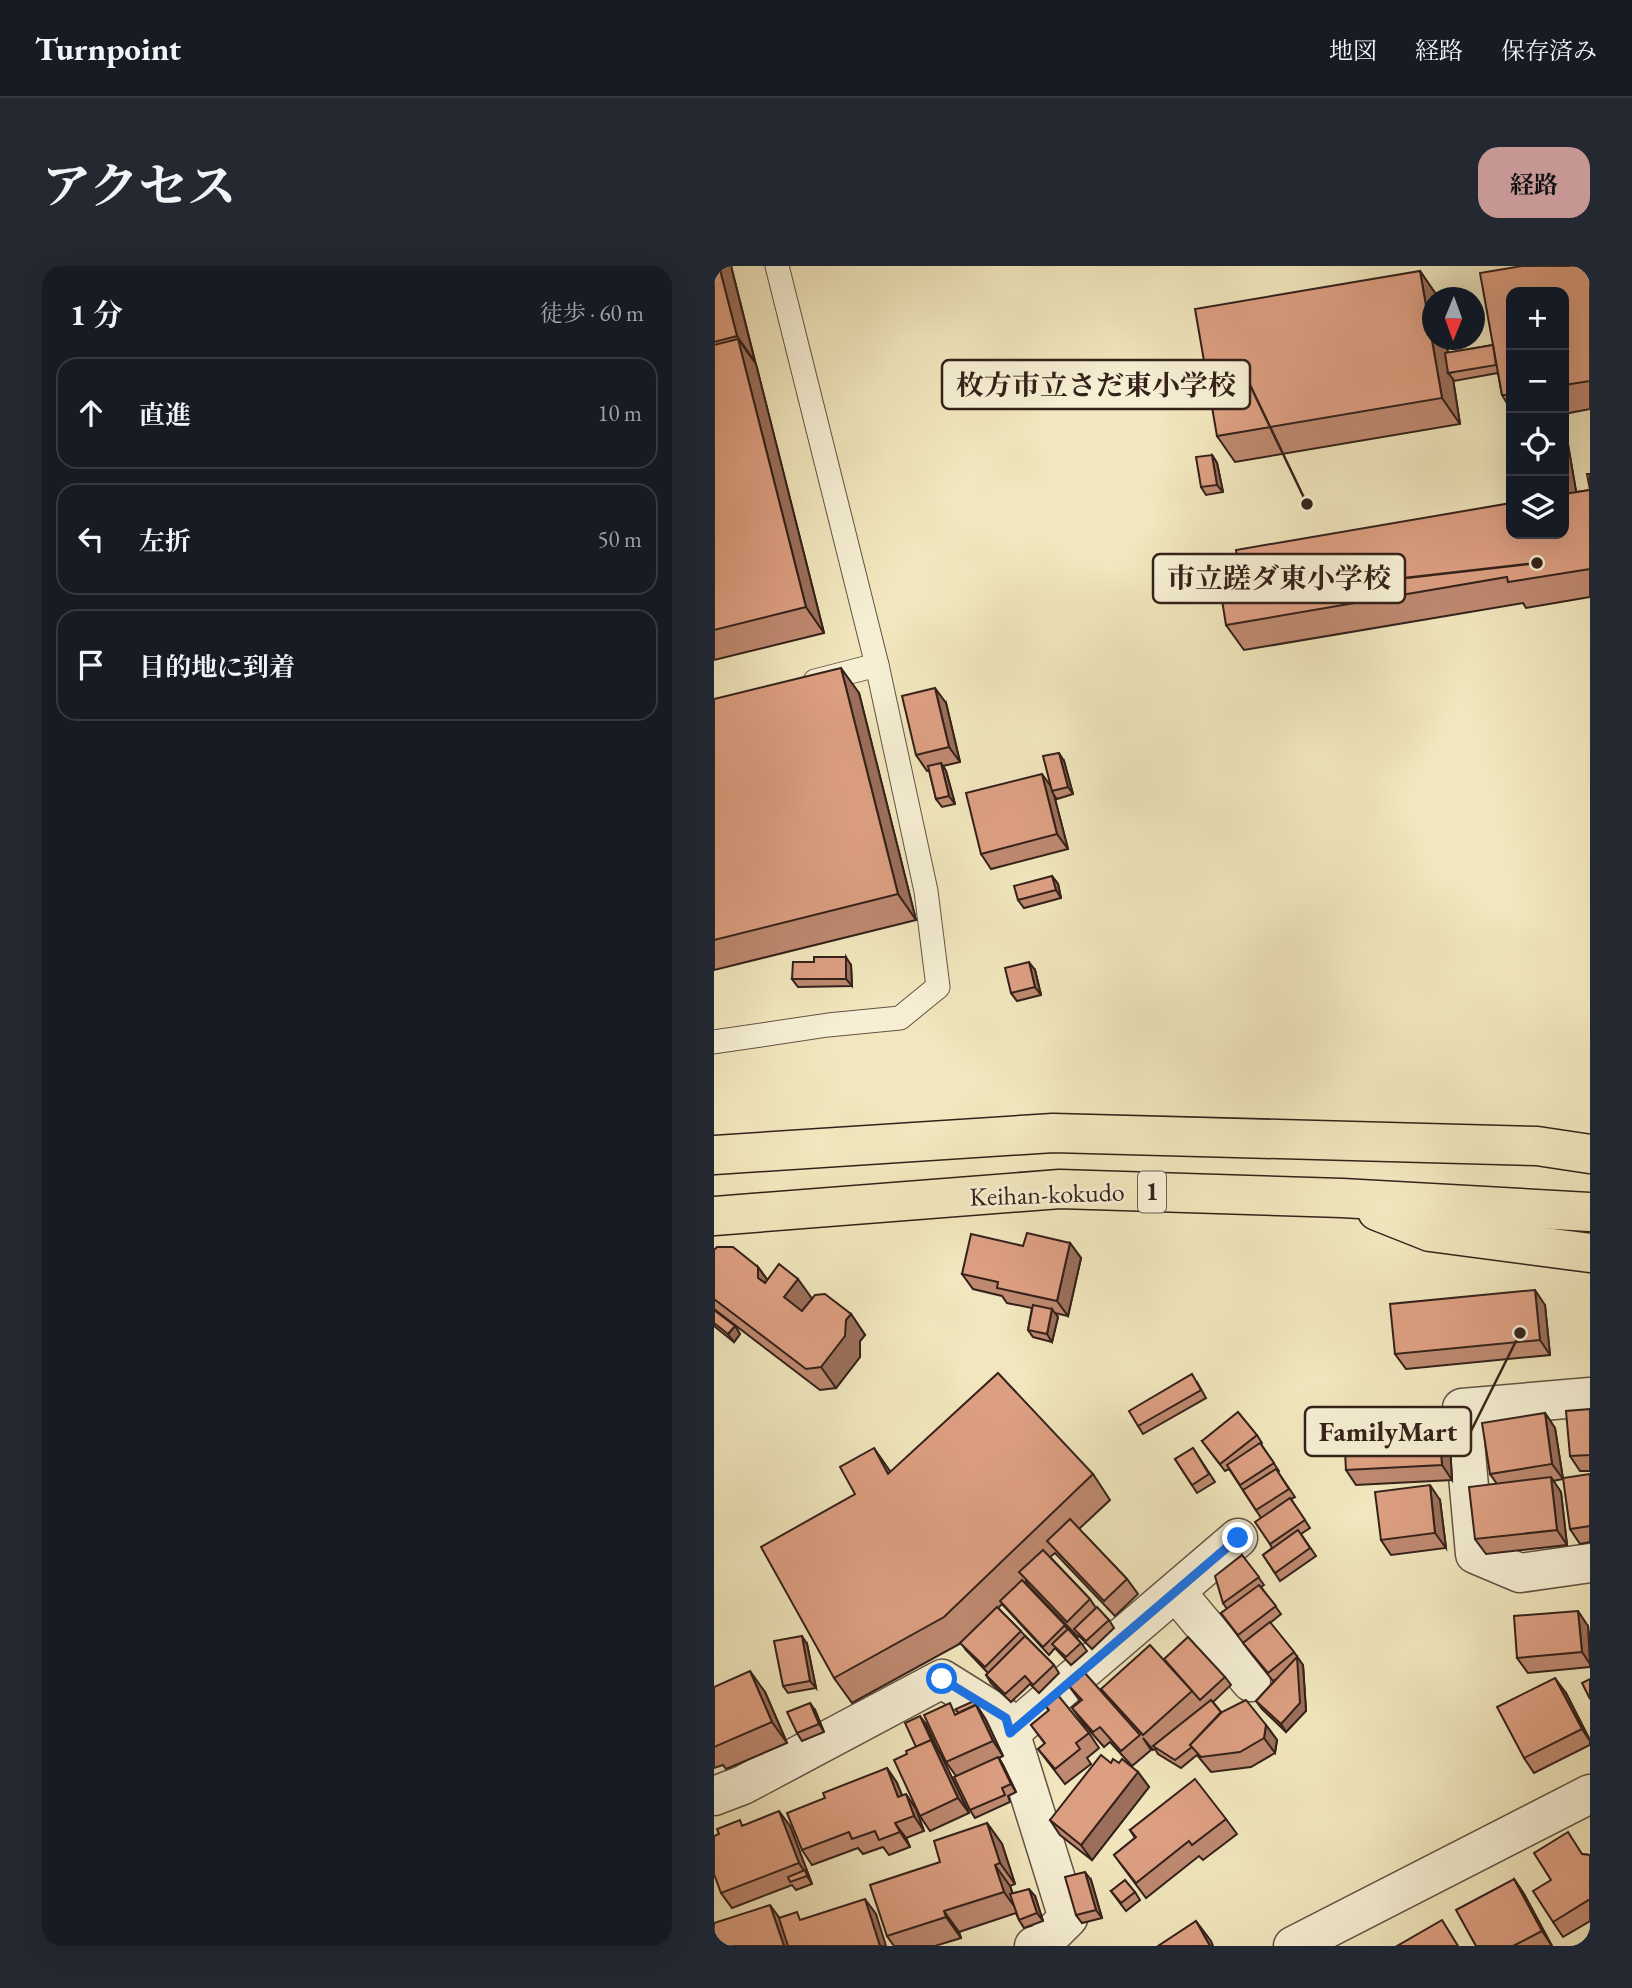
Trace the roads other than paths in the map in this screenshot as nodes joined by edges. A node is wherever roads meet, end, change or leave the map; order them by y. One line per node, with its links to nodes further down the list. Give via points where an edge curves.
1 (777, 266): 2 (lane)
2 (877, 665): 3 (lane); 4 (lane, via 926,891 938,987 900,1017)
3 (789, 688)
4 (714, 1042)
5 (1590, 1154): 6 (highway, 1, via 1537,1146 1053,1133)
6 (714, 1155)
7 (1342, 1198): 8 (highway, Keihan-kokudo / 1); 9 (highway, Keihan-kokudo / 1, via 1060,1189); 10 (highway, 1, via 1430,1232)
8 (1590, 1212)
9 (714, 1216)
10 (1590, 1253)
11 (1590, 1397): 13 (street, via 1462,1408 1475,1554 1520,1573)
12 (1238, 1538): 14 (street)
13 (1590, 1563)
14 (1176, 1592): 15 (street); 16 (street)
15 (1251, 1682)
16 (1010, 1733): 18 (street, via 1006,1718 942,1679 743,1786); 19 (street, via 1068,1918 1042,1944)
17 (1590, 1794): 20 (street)
18 (714, 1796)
19 (1034, 1946)
20 (1293, 1946)

